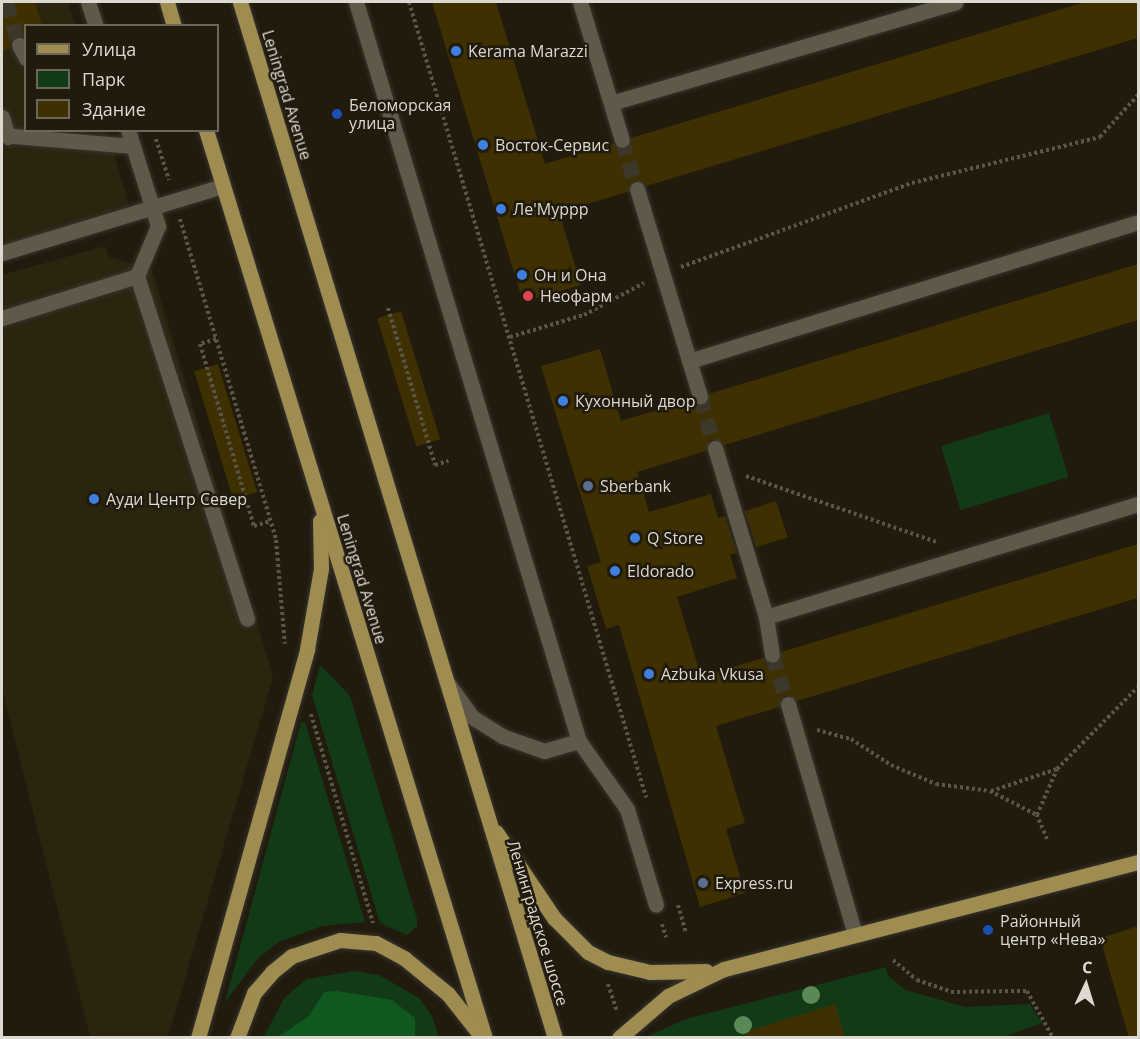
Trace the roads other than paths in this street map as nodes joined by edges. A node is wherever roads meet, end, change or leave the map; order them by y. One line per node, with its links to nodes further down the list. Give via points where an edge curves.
1 (88, 2): 7 (lane)
2 (167, 2): 8 (main road)
3 (240, 2): 31 (main road, Leningrad Avenue)
4 (356, 2): 33 (lane)
5 (580, 2): 9 (lane)
6 (956, 2): 9 (lane)
7 (95, 24)
8 (173, 24)
9 (611, 103): 14 (lane)
10 (2, 117): 13 (lane)
11 (129, 132): 15 (lane)
12 (207, 132): 16 (main road, Leningrad Avenue)
13 (5, 136): 15 (lane)
14 (622, 140)
15 (133, 146): 18 (lane)
16 (223, 186): 18 (lane); 26 (main road, Leningrad Avenue)
17 (637, 189): 23 (lane)
18 (153, 207): 20 (lane); 21 (lane, via 158,226)
19 (1138, 222): 23 (lane)
20 (2, 253)
21 (137, 276): 22 (lane); 29 (lane)
22 (2, 318)
23 (689, 361): 24 (lane)
24 (700, 397)
25 (715, 448): 28 (lane)
26 (319, 503): 39 (main road, via 321,569 308,649); 41 (main road, Leningrad Avenue)
27 (1138, 504): 28 (lane)
28 (766, 617): 30 (lane)
29 (247, 619)
30 (772, 655)
31 (445, 679): 33 (lane, via 472,717 502,736 544,751); 34 (main road, Leningrad Avenue)
32 (788, 704): 37 (lane)
33 (579, 741): 36 (lane, via 627,809)
34 (487, 819): 38 (main road, via 554,918 588,952 608,962 650,972); 42 (main road, Ленинградское шоссе)
35 (1137, 862): 37 (main road)
36 (656, 905)
37 (855, 934): 38 (main road)
38 (724, 969): 43 (main road, via 668,996)
39 (198, 1038)
40 (237, 1038): 41 (main road, via 254,993 272,972 292,956 340,940 376,943 404,958 448,994)
41 (484, 1038)
42 (555, 1038)
43 (619, 1038)

